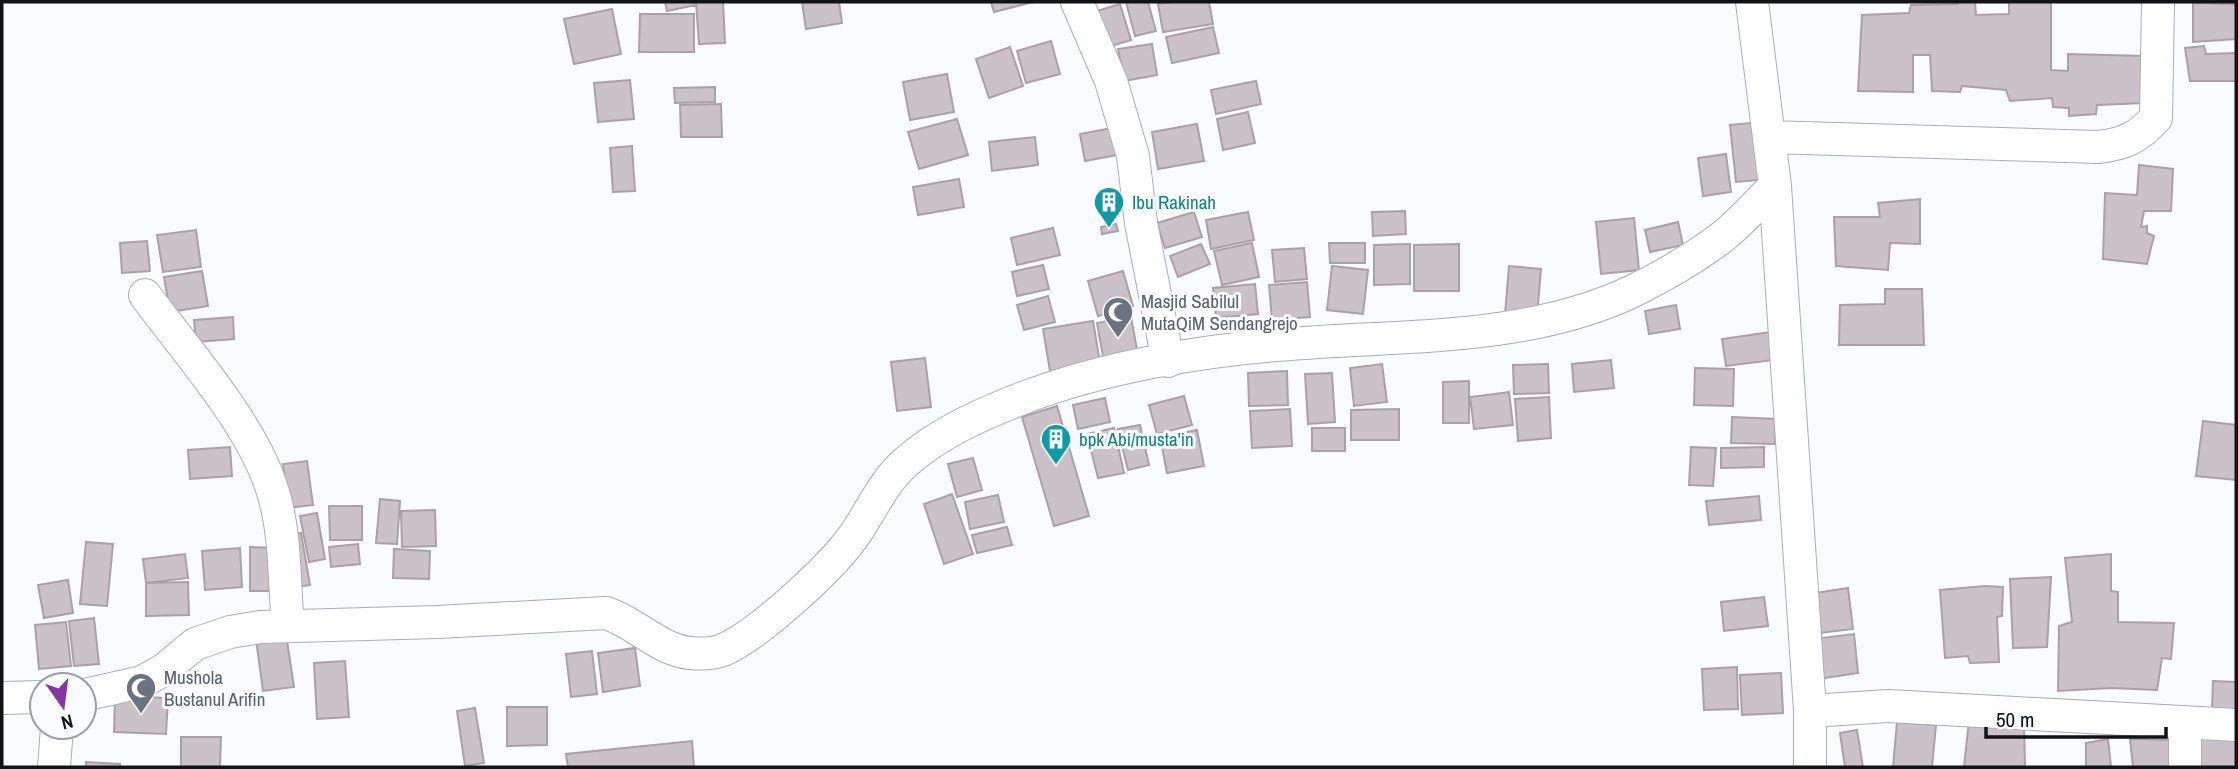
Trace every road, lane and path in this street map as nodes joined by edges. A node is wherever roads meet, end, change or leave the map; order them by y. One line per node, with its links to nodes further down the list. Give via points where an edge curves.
1 (1077, 2): 7 (street, via 1111,81 1133,156)
2 (1752, 2): 4 (street)
3 (2158, 2): 4 (street, via 2156,118 2143,133 2123,144)
4 (1770, 137): 5 (street)
5 (1775, 186): 7 (street, via 1718,240 1643,285 1539,322 1258,347); 12 (street)
6 (145, 295): 8 (street, via 230,411 264,467 278,514)
7 (1168, 362): 8 (street, via 1043,390 961,425 932,443 885,485 855,534 822,573 720,651 687,653 668,647 607,613)
8 (288, 626): 9 (street, via 210,638 142,682)
9 (98, 692)
10 (28, 697): 11 (street)
11 (2, 698)
12 (1810, 711): 13 (street, via 1888,706); 17 (street)
13 (2185, 723): 14 (street); 18 (street)
14 (2236, 726)
15 (56, 741): 16 (street)
16 (54, 767)
17 (1810, 767)
18 (2185, 767)

